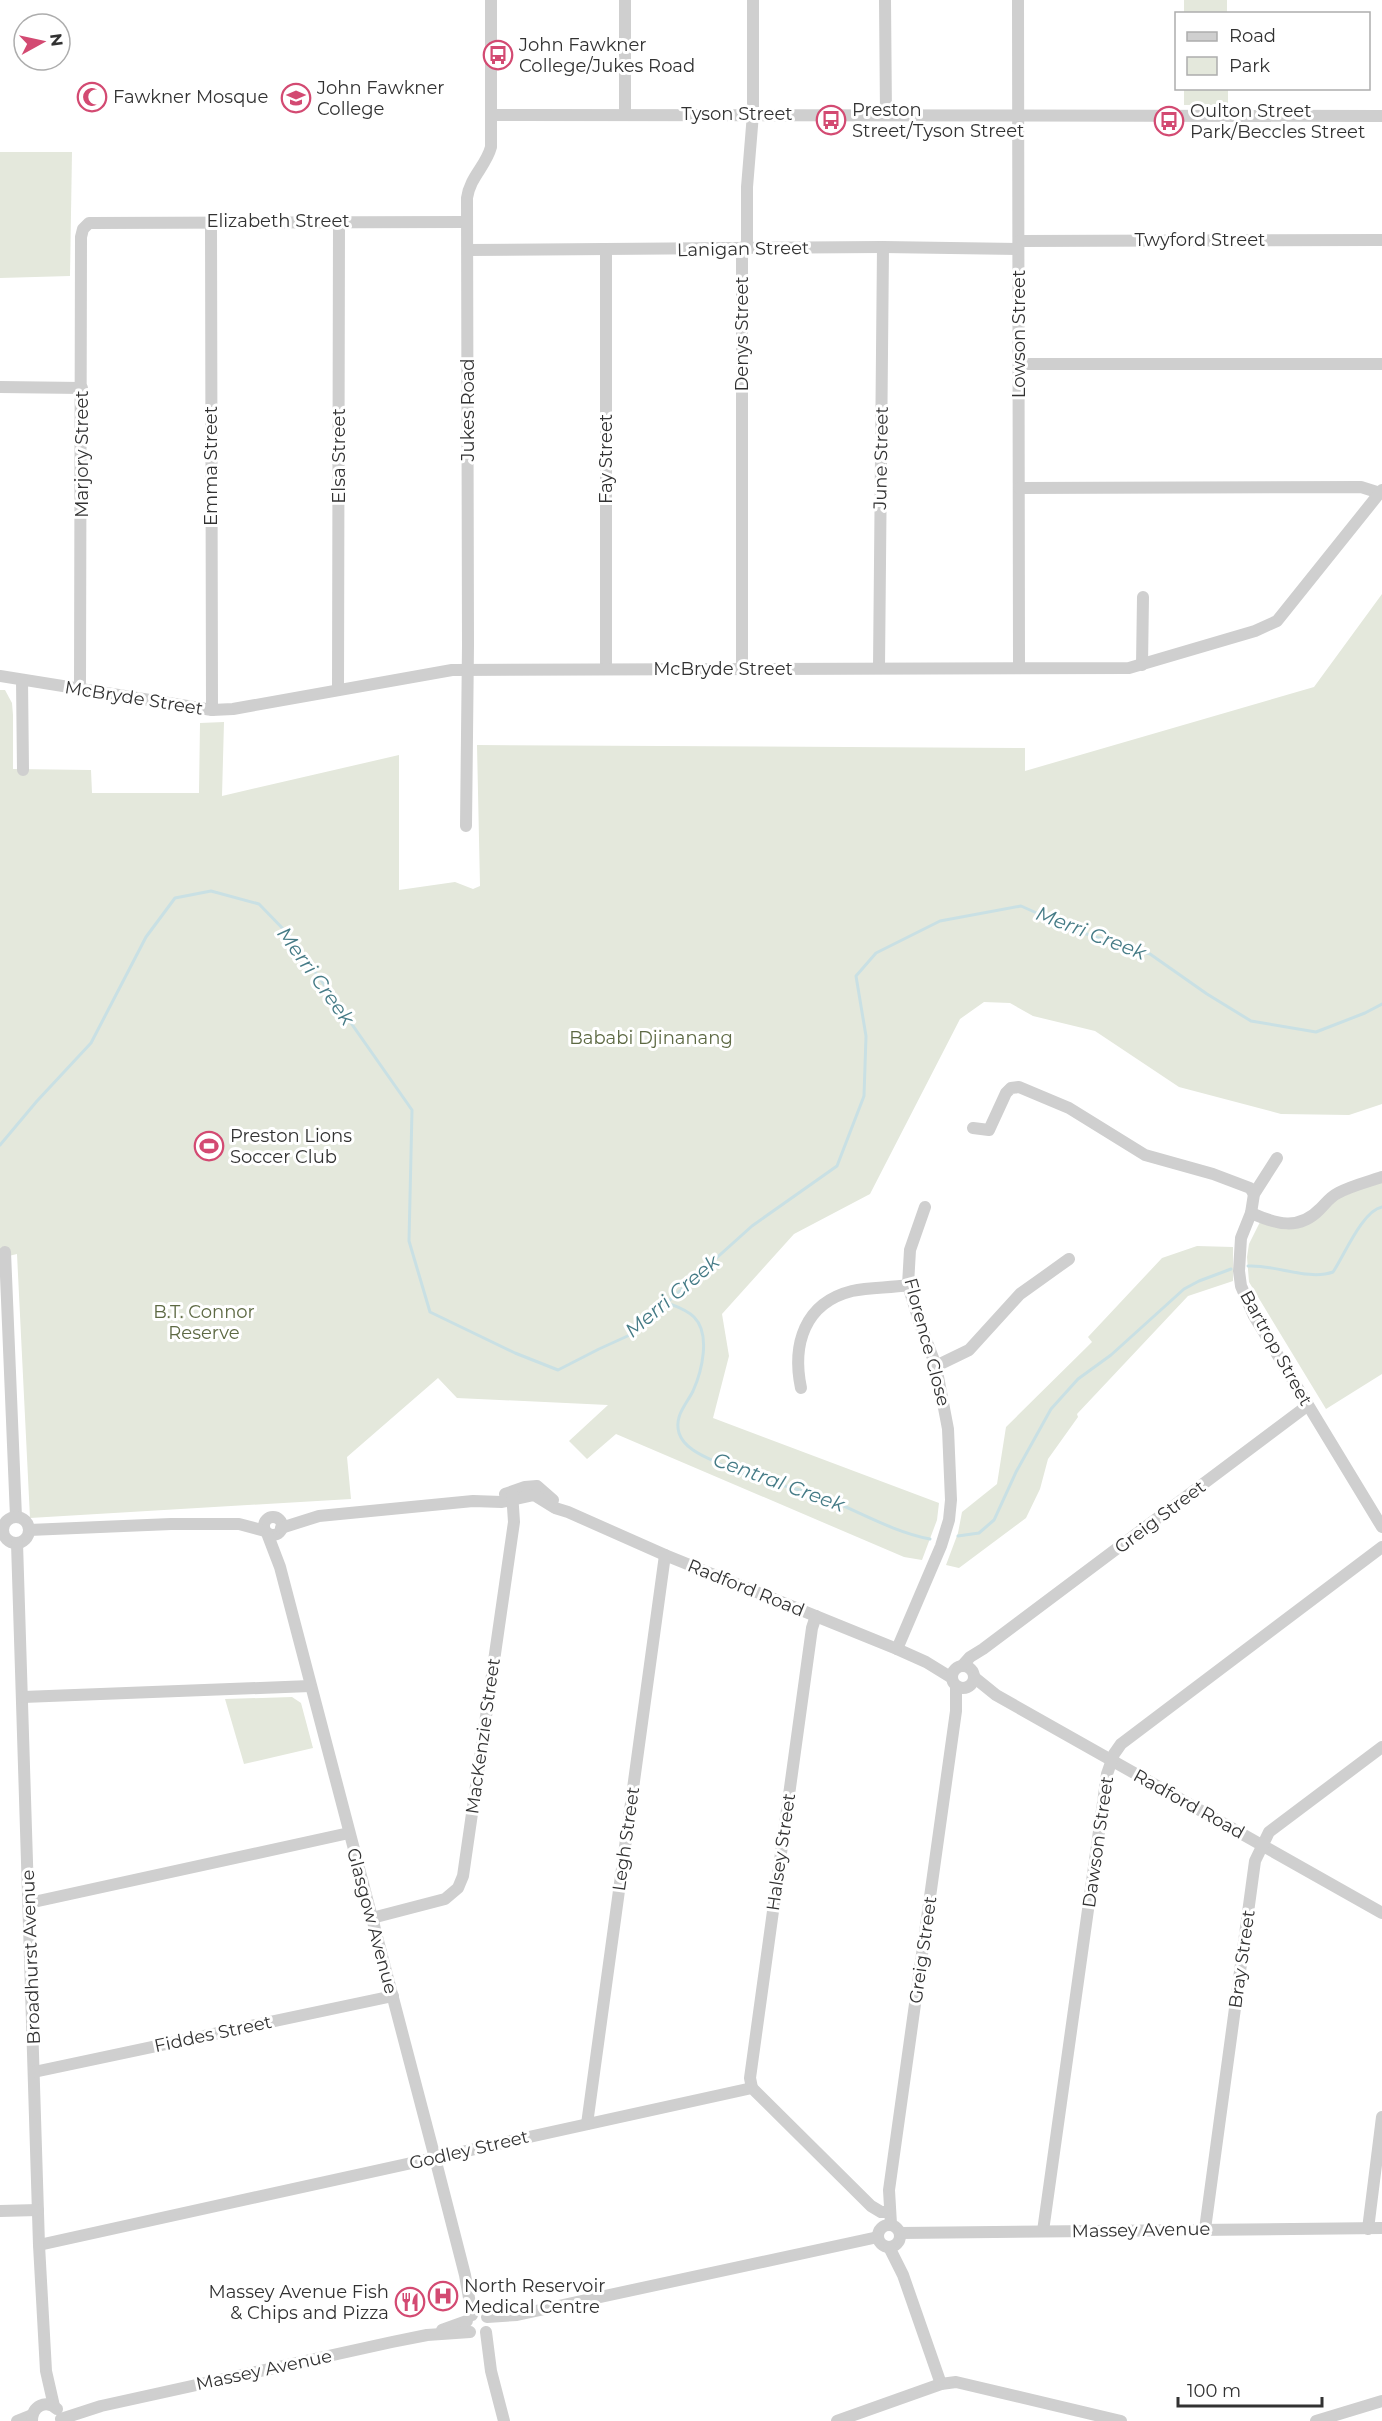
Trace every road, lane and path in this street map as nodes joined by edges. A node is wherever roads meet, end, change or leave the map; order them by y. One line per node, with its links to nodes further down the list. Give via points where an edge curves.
1 (491, 0): 8 (street, Jukes Road)
2 (625, 0): 6 (street)
3 (753, 0): 7 (street, Denys Street)
4 (885, 0): 9 (street)
5 (1018, 0): 10 (street, Lowson Street)
6 (625, 114): 7 (street, Tyson Street); 8 (street, Tyson Street)
7 (753, 114): 9 (street, Tyson Street); 21 (street, Denys Street, via 747,243)
8 (491, 115): 14 (street, Jukes Road, via 491,147 468,189)
9 (886, 115): 10 (street, Tyson Street)
10 (1018, 115): 11 (street, Tyson Street); 17 (street, Lowson Street)
11 (1382, 116)
12 (211, 221): 13 (street, Elizabeth Street); 15 (street, Elizabeth Street); 39 (street, Emma Street)
13 (339, 221): 14 (street, Elizabeth Street); 38 (street, Elsa Street)
14 (467, 222): 19 (street, Jukes Road)
15 (89, 223): 25 (street, Marjory Street, via 81,237)
16 (1382, 240): 17 (street, Twyford Street)
17 (1018, 245): 18 (street, Lanigan Street); 22 (street, Lowson Street)
18 (883, 248): 21 (street, Lanigan Street); 31 (street, June Street)
19 (468, 250): 20 (street, Lanigan Street); 32 (street, Jukes Road)
20 (606, 250): 21 (street, Lanigan Street); 33 (street, Fay Street)
21 (742, 250): 34 (street, Denys Street)
22 (1019, 364): 23 (street); 26 (street, Lowson Street)
23 (1382, 364)
24 (0, 387): 25 (street)
25 (82, 388): 37 (street, Marjory Street)
26 (1019, 488): 27 (street, via 1361,487); 30 (street, Lowson Street)
27 (1381, 492): 29 (street, McBryde Street, via 1277,621 1256,631)
28 (1143, 597): 29 (street)
29 (1142, 665): 30 (street, McBryde Street)
30 (1019, 667): 31 (street, McBryde Street)
31 (879, 668): 34 (street, McBryde Street)
32 (467, 669): 33 (street, McBryde Street); 38 (street, McBryde Street); 41 (street, Jukes Road)
33 (606, 669): 34 (street, McBryde Street)
34 (742, 669)
35 (0, 676): 36 (street, McBryde Street)
36 (22, 680): 37 (street, McBryde Street); 40 (street)
37 (80, 689): 39 (street, McBryde Street)
38 (338, 690): 39 (street, McBryde Street)
39 (212, 710)
40 (23, 770)
41 (466, 826)
42 (973, 1128): 45 (street, via 990,1133 1006,1093 1019,1087 1069,1108 1145,1155 1213,1174 1250,1188)
43 (1277, 1158): 45 (street, Bartrop Street)
44 (1382, 1177): 47 (street, via 1339,1192 1300,1223 1274,1222)
45 (1254, 1194): 47 (street, Bartrop Street)
46 (925, 1208): 50 (street, Florence Close, via 910,1250)
47 (1251, 1213): 53 (street, Bartrop Street, via 1241,1238 1241,1286 1254,1316)
48 (5, 1252): 55 (street)
49 (1069, 1259): 51 (street, via 1020,1294 969,1350)
50 (908, 1285): 51 (street, Florence Close); 52 (street, via 852,1291 818,1309 802,1334 798,1351)
51 (936, 1366): 67 (street, Florence Close, via 951,1462 949,1520)
52 (801, 1388)
53 (1308, 1406): 59 (street, Bartrop Street); 68 (street, Greig Street, via 970,1657)
54 (512, 1496): 57 (street, Radford Road); 65 (street, Radford Road, via 534,1495 555,1508); 77 (street, MacKenzie Street, via 514,1522 464,1876 459,1888 445,1899)
55 (16, 1517): 60 (street, via 9,1519); 61 (street, via 24,1519)
56 (272, 1517): 57 (street, Radford Road); 58 (street, Radford Road); 62 (street, via 280,1521)
57 (312, 1518): 62 (street, Radford Road)
58 (239, 1524): 61 (street, Radford Road); 62 (street, Radford Road)
59 (1382, 1527)
60 (2, 1529): 63 (street, via 8,1540)
61 (29, 1530): 63 (street, via 24,1541)
62 (273, 1531): 69 (street, Glasgow Avenue)
63 (16, 1543): 70 (street, Broadhurst Avenue)
64 (1382, 1547): 72 (street, Dawson Street, via 1121,1744)
65 (664, 1555): 66 (street, Radford Road); 82 (street, Legh Street)
66 (816, 1616): 67 (street, Radford Road); 80 (street, Halsey Street, via 750,2078)
67 (897, 1649): 68 (street, Radford Road)
68 (963, 1678): 72 (street, Radford Road); 86 (street, Greig Street)
69 (310, 1686): 70 (street); 73 (street, Glasgow Avenue)
70 (23, 1697): 75 (street, Broadhurst Avenue)
71 (1382, 1747): 74 (street, Bray Street, via 1269,1832)
72 (1112, 1762): 74 (street, Radford Road); 90 (street, Dawson Street, via 1107,1774)
73 (349, 1833): 75 (street); 77 (street, Glasgow Avenue)
74 (1263, 1846): 76 (street, Radford Road); 87 (street, Bray Street, via 1255,1861)
75 (29, 1903): 79 (street, Broadhurst Avenue)
76 (1382, 1913)
77 (372, 1918): 78 (street, Glasgow Avenue)
78 (393, 1996): 79 (street, Fiddes Street); 83 (street, Glasgow Avenue)
79 (34, 2073): 84 (street, Broadhurst Avenue)
80 (752, 2088): 82 (street, Godley Street); 86 (street)
81 (1382, 2117): 88 (street)
82 (586, 2124): 83 (street, Godley Street)
83 (435, 2158): 91 (street, Godley Street); 92 (street, Glasgow Avenue)
84 (38, 2210): 85 (street); 91 (street, Broadhurst Avenue)
85 (0, 2211)
86 (888, 2221): 90 (street, Massey Avenue); 92 (street, Massey Avenue); 94 (street)
87 (1205, 2229): 88 (street, Massey Avenue); 90 (street, Massey Avenue)
88 (1368, 2229): 89 (street, Massey Avenue)
89 (1382, 2229)
90 (1043, 2231)
91 (39, 2245): 93 (street, Broadhurst Avenue)
92 (478, 2324): 96 (street, Massey Avenue); 99 (street, Glasgow Avenue)
93 (46, 2371): 96 (street, Broadhurst Avenue); 97 (street, Broadhurst Avenue, via 42,2400)
94 (942, 2384): 100 (street); 101 (street, via 956,2382)
95 (1382, 2401): 102 (street)
96 (58, 2414): 97 (street, Massey Avenue, via 45,2404)
97 (34, 2415): 98 (street, Massey Avenue)
98 (18, 2421)
99 (504, 2421)
100 (837, 2421)
101 (1121, 2421)
102 (1316, 2421)

